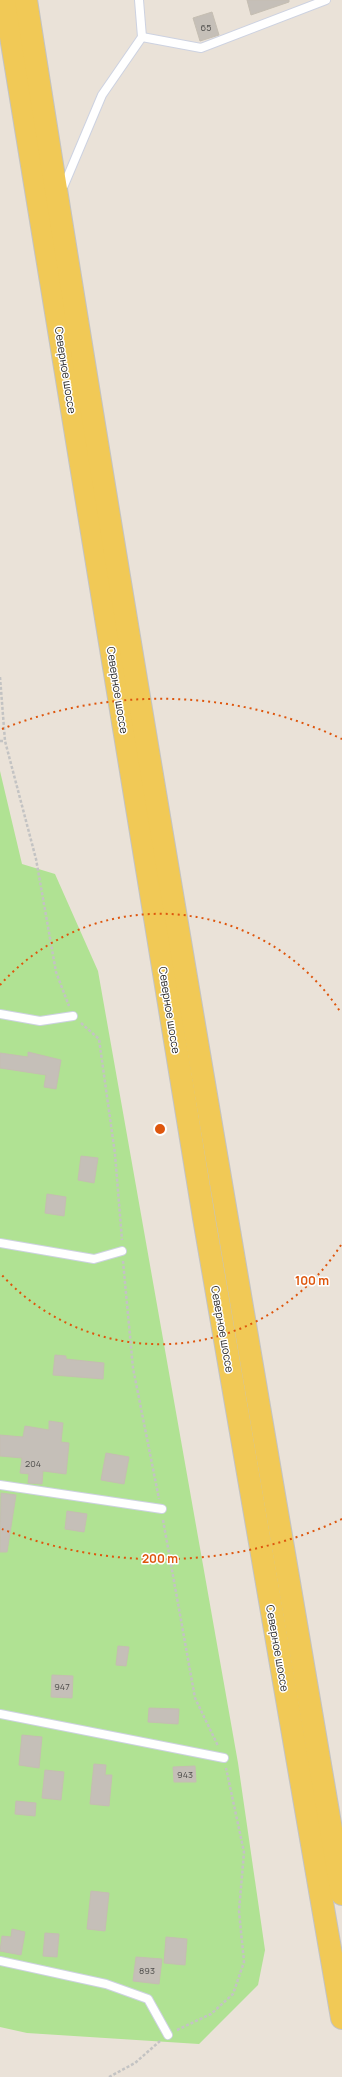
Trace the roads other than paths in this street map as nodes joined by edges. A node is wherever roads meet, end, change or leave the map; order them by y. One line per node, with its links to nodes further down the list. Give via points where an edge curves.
1 (5, 0): 17 (main road, Северное шоссе, via 204,1218)
2 (26, 0): 6 (main road, Северное шоссе)
3 (139, 0): 5 (lane)
4 (326, 0): 5 (lane, via 201,48)
5 (142, 37): 6 (lane, via 102,95)
6 (57, 201): 15 (main road, Северное шоссе)
7 (0, 1014): 8 (lane, via 40,1021)
8 (73, 1016)
9 (0, 1243): 10 (lane, via 94,1259)
10 (122, 1252)
11 (0, 1485): 12 (lane)
12 (162, 1510)
13 (0, 1714): 14 (lane)
14 (224, 1758)
15 (342, 1894)
16 (0, 1961): 18 (lane, via 106,1984 148,1999)
17 (342, 2018)
18 (168, 2035)

